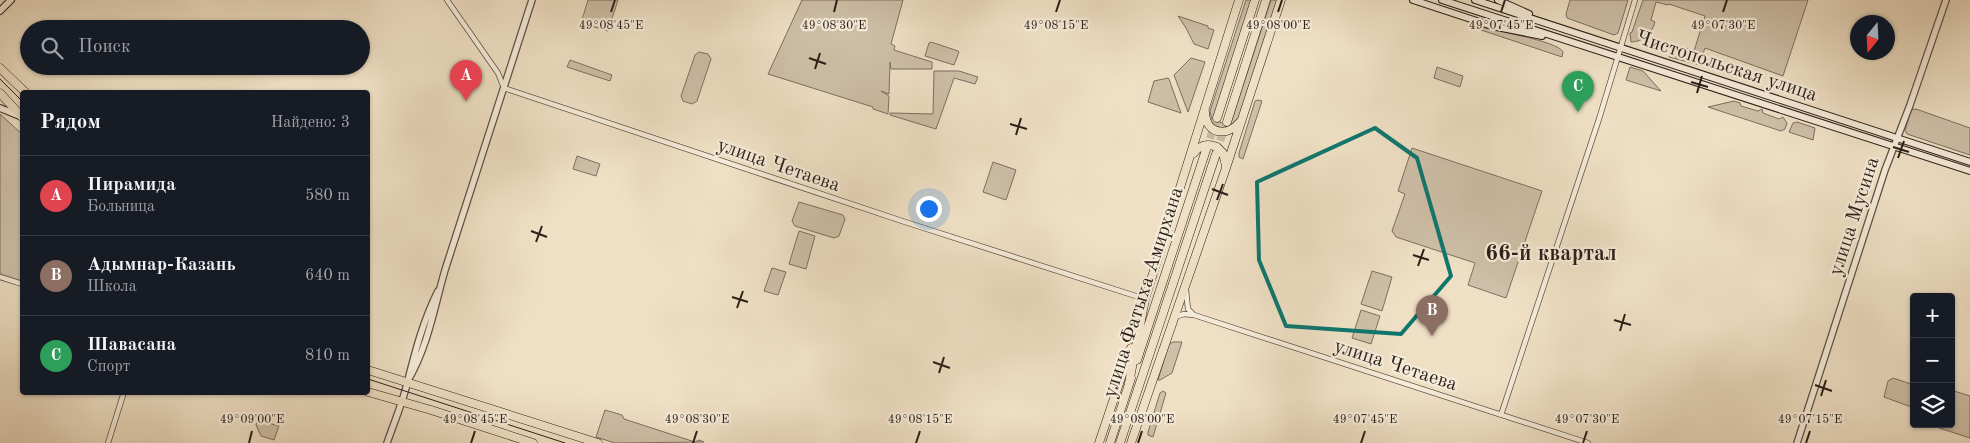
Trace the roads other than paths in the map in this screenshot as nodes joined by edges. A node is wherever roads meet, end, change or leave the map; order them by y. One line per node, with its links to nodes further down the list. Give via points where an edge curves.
1 (11, 0): 14 (main road)
2 (447, 0): 20 (street, via 498,73)
3 (532, 0): 20 (street)
4 (1239, 0): 24 (main road)
5 (1255, 0): 27 (main road)
6 (1266, 0): 29 (main road)
7 (1281, 0): 28 (main road)
8 (1413, 0): 16 (main road, via 1492,26)
9 (1442, 0): 16 (main road, Чистопольская улица)
10 (1475, 0): 15 (main road, Чистопольская улица)
11 (1498, 0): 15 (main road)
12 (1635, 0): 17 (street)
13 (1946, 0): 30 (street, улица Мусина)
14 (0, 11)
15 (1550, 24): 17 (main road, Чистопольская улица)
16 (1560, 39): 18 (main road, Чистопольская улица)
17 (1621, 47): 18 (street); 30 (main road, Чистопольская улица)
18 (1618, 57): 31 (main road, Чистопольская улица); 52 (street)
19 (1, 68): 21 (main road)
20 (504, 88): 41 (street, улица Четаева); 47 (street, via 418,363)
21 (23, 90)
22 (0, 93): 25 (main road)
23 (0, 108): 26 (main road)
24 (1205, 108): 28 (main road, via 1209,126 1217,132 1227,132); 34 (main road)
25 (20, 115)
26 (20, 116)
27 (1216, 118)
28 (1242, 121): 36 (main road)
29 (1227, 122)
30 (1896, 138): 31 (street, улица Мусина); 35 (main road, Чистопольская улица)
31 (1893, 146): 37 (main road, Чистопольская улица); 62 (street, улица Мусина)
32 (1206, 150): 48 (main road, улица Фатыха Амирхана)
33 (1216, 154): 45 (main road, улица Фатыха Амирхана)
34 (1191, 157): 36 (main road, via 1199,147 1213,145 1223,153); 41 (main road)
35 (1970, 162)
36 (1226, 168): 40 (main road)
37 (1970, 171)
38 (0, 277): 39 (street)
39 (20, 283)
40 (1185, 285): 42 (street, via 1188,309); 43 (main road)
41 (1145, 299): 44 (main road)
42 (1194, 315): 43 (street, улица Четаева, via 1184,314); 52 (street, улица Четаева)
43 (1173, 320): 45 (main road); 60 (main road)
44 (1138, 330): 48 (main road); 57 (main road)
45 (1146, 365): 59 (main road, улица Фатыха Амирхана)
46 (370, 371): 47 (main road)
47 (407, 382): 51 (street); 56 (main road)
48 (1129, 383): 58 (main road, улица Фатыха Амирхана)
49 (370, 393): 51 (main road)
50 (123, 395): 53 (street)
51 (401, 402): 54 (street); 55 (main road)
52 (1501, 415): 61 (street, улица Четаева)
53 (108, 443)
54 (387, 443)
55 (533, 443)
56 (598, 443)
57 (1099, 443)
58 (1110, 443)
59 (1120, 443)
60 (1131, 443)
61 (1588, 443)
62 (1796, 443)

